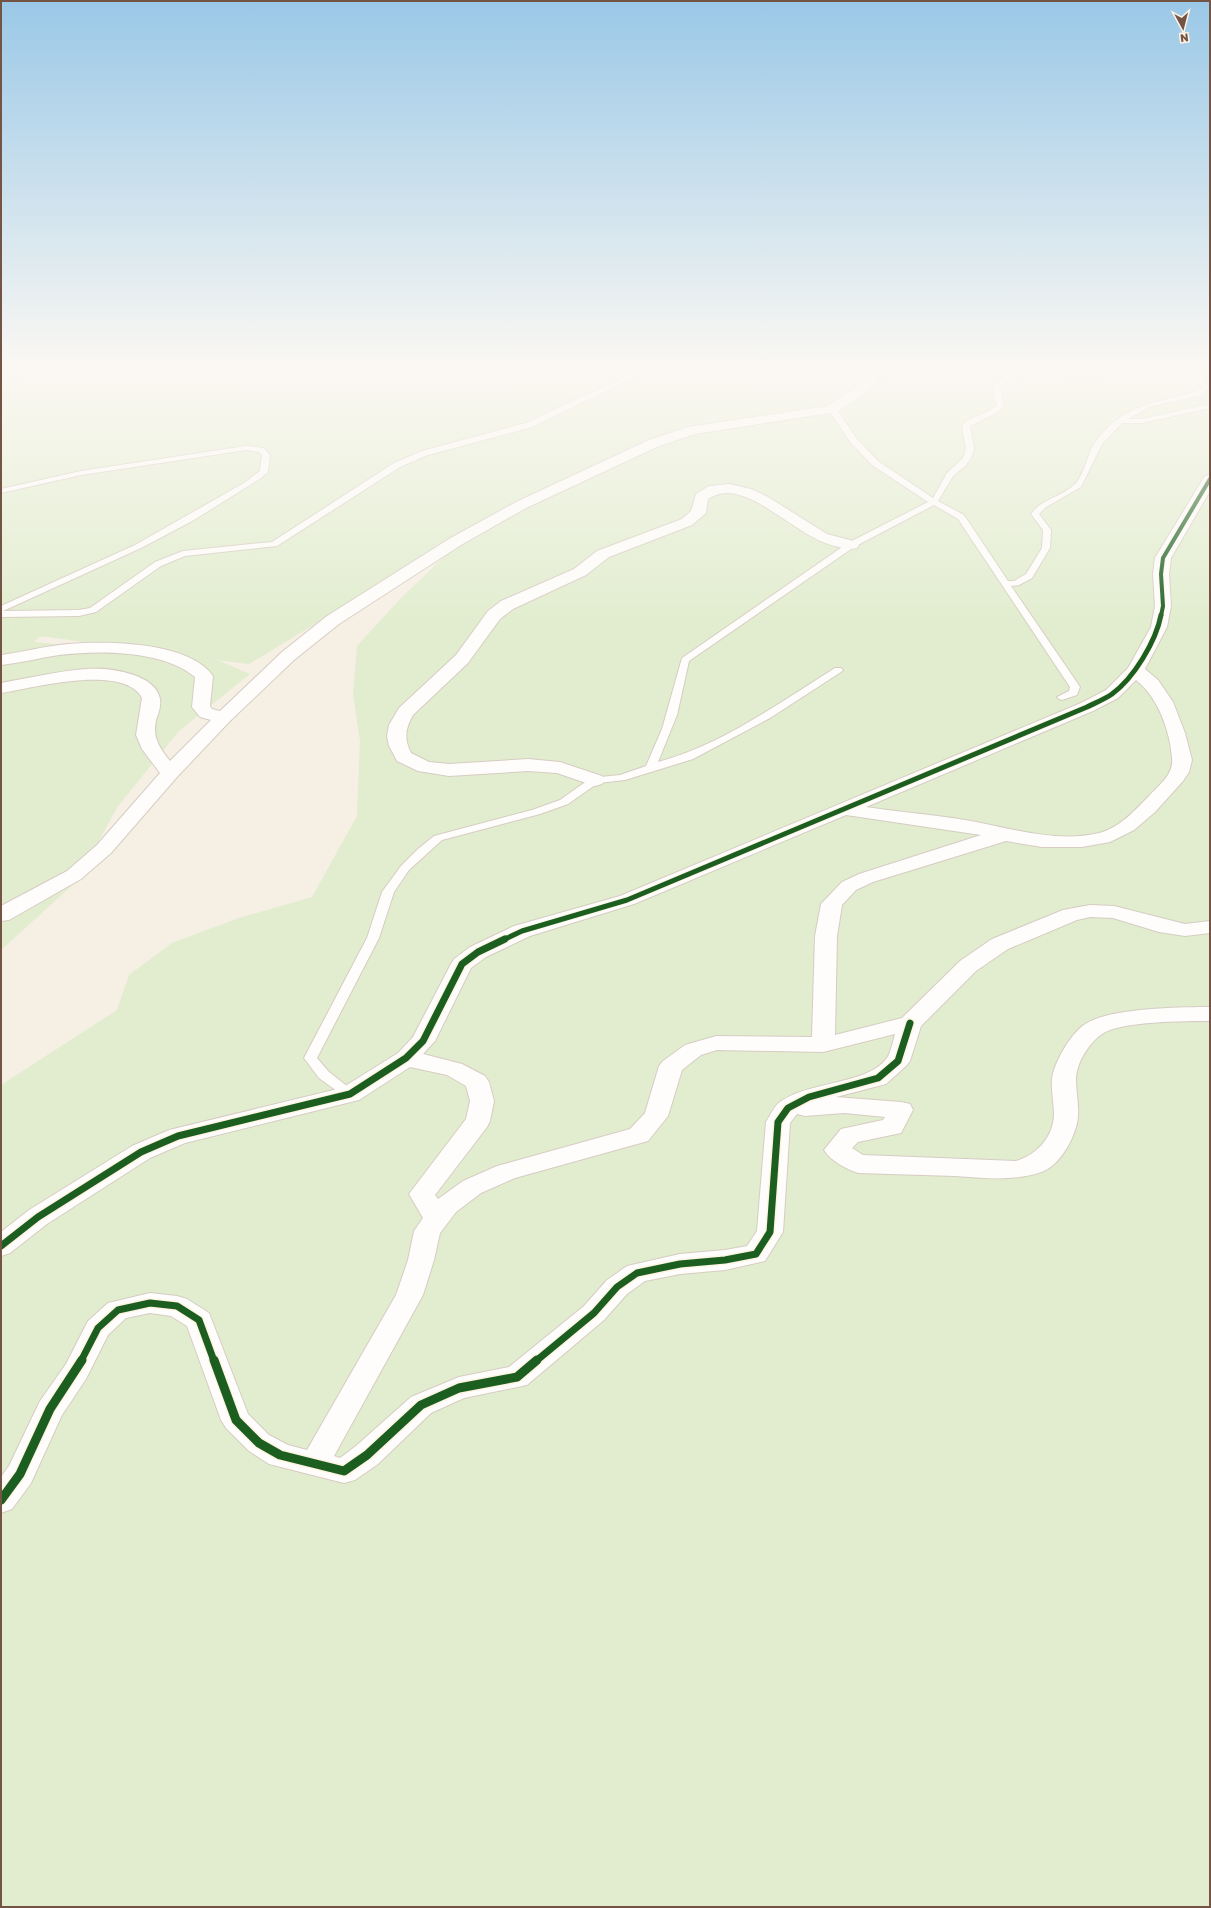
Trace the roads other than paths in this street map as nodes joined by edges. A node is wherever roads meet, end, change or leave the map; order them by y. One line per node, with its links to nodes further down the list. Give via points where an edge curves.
1 (186, 455): 9 (lane, via 81,473)
2 (266, 455): 13 (lane, via 264,472 256,479 195,517 131,550)
3 (418, 455): 14 (lane, via 397,465 274,544 183,554 158,564 93,610 59,614)
4 (628, 455): 20 (street, via 521,505 455,542 333,620 288,656)
5 (868, 455): 10 (lane)
6 (968, 455): 10 (lane, via 965,463 950,475)
7 (1092, 455): 12 (lane, via 1079,484 1039,508 1035,514 1047,530 1046,548 1029,576 1016,583)
8 (1210, 479): 17 (street, via 1163,558 1163,606 1159,627)
9 (1, 491)
10 (933, 502): 11 (lane); 12 (lane, via 962,517)
11 (851, 545): 21 (lane, via 685,660 674,710); 23 (street, via 823,538 764,501 740,490 726,487 713,489 701,497 698,513 687,522 603,554 580,572 507,605 494,615 462,659 406,712 398,725 396,736 404,757 424,767 449,770 528,765 560,768)
12 (1005, 584): 19 (lane, via 1075,687 1074,693)
13 (1, 609)
14 (1, 614)
15 (1, 660): 20 (street, via 66,649 88,648 164,655 198,668 204,676 201,706 206,713)
16 (838, 670): 21 (lane, via 766,716 689,757)
17 (1135, 670): 24 (street, via 1112,694 1087,707); 25 (street, via 1145,676 1155,688 1173,721 1184,759 1179,775 1133,823 1104,837 1076,842 1046,842)
18 (1, 688): 22 (street, via 86,674 120,677 136,682 146,690 151,699 145,735)
19 (1062, 697)
20 (224, 717): 22 (street)
21 (650, 768): 23 (lane, via 621,778)
22 (170, 773): 26 (street, via 104,849 74,874)
23 (595, 780): 32 (lane, via 564,802 438,838 405,868 388,892 373,938 310,1058 324,1076)
24 (845, 809): 25 (street, via 874,816 942,822); 31 (street, via 627,900 522,931 478,952 462,964 423,1041)
25 (1005, 834): 30 (street, via 866,878 849,886 832,904 826,936)
26 (1, 916)
27 (1210, 927): 29 (street, via 1185,930 1114,912 1090,911 1071,915 1000,944 968,966)
28 (1210, 1014): 33 (street, via 1144,1017 1095,1028 1083,1039 1070,1058 1064,1078 1066,1117 1056,1146 1037,1164 1016,1170 858,1164 837,1150 850,1135 892,1127 901,1110 844,1106)
29 (910, 1022): 30 (street); 33 (street, via 898,1061 878,1078 809,1097)
30 (823, 1045): 34 (street, via 716,1043 693,1050 671,1066 656,1116 639,1135 506,1172 472,1188 447,1206)
31 (406, 1058): 32 (street); 34 (street, via 454,1069 477,1082 482,1102 478,1121 422,1194)
32 (350, 1094): 35 (street, via 178,1136 141,1152 38,1218)
33 (788, 1108): 36 (street, via 778,1122 770,1232 756,1254 680,1264 637,1273 617,1287 594,1313 517,1377 459,1388 421,1405 367,1454 344,1471)
34 (436, 1219): 36 (street, via 427,1231 421,1260 409,1295)
35 (1, 1246)
36 (315, 1463): 37 (street, via 280,1455 259,1443 236,1420 199,1320 177,1306 150,1303 118,1310 98,1328 76,1371 50,1409 20,1474)
37 (1, 1500)

